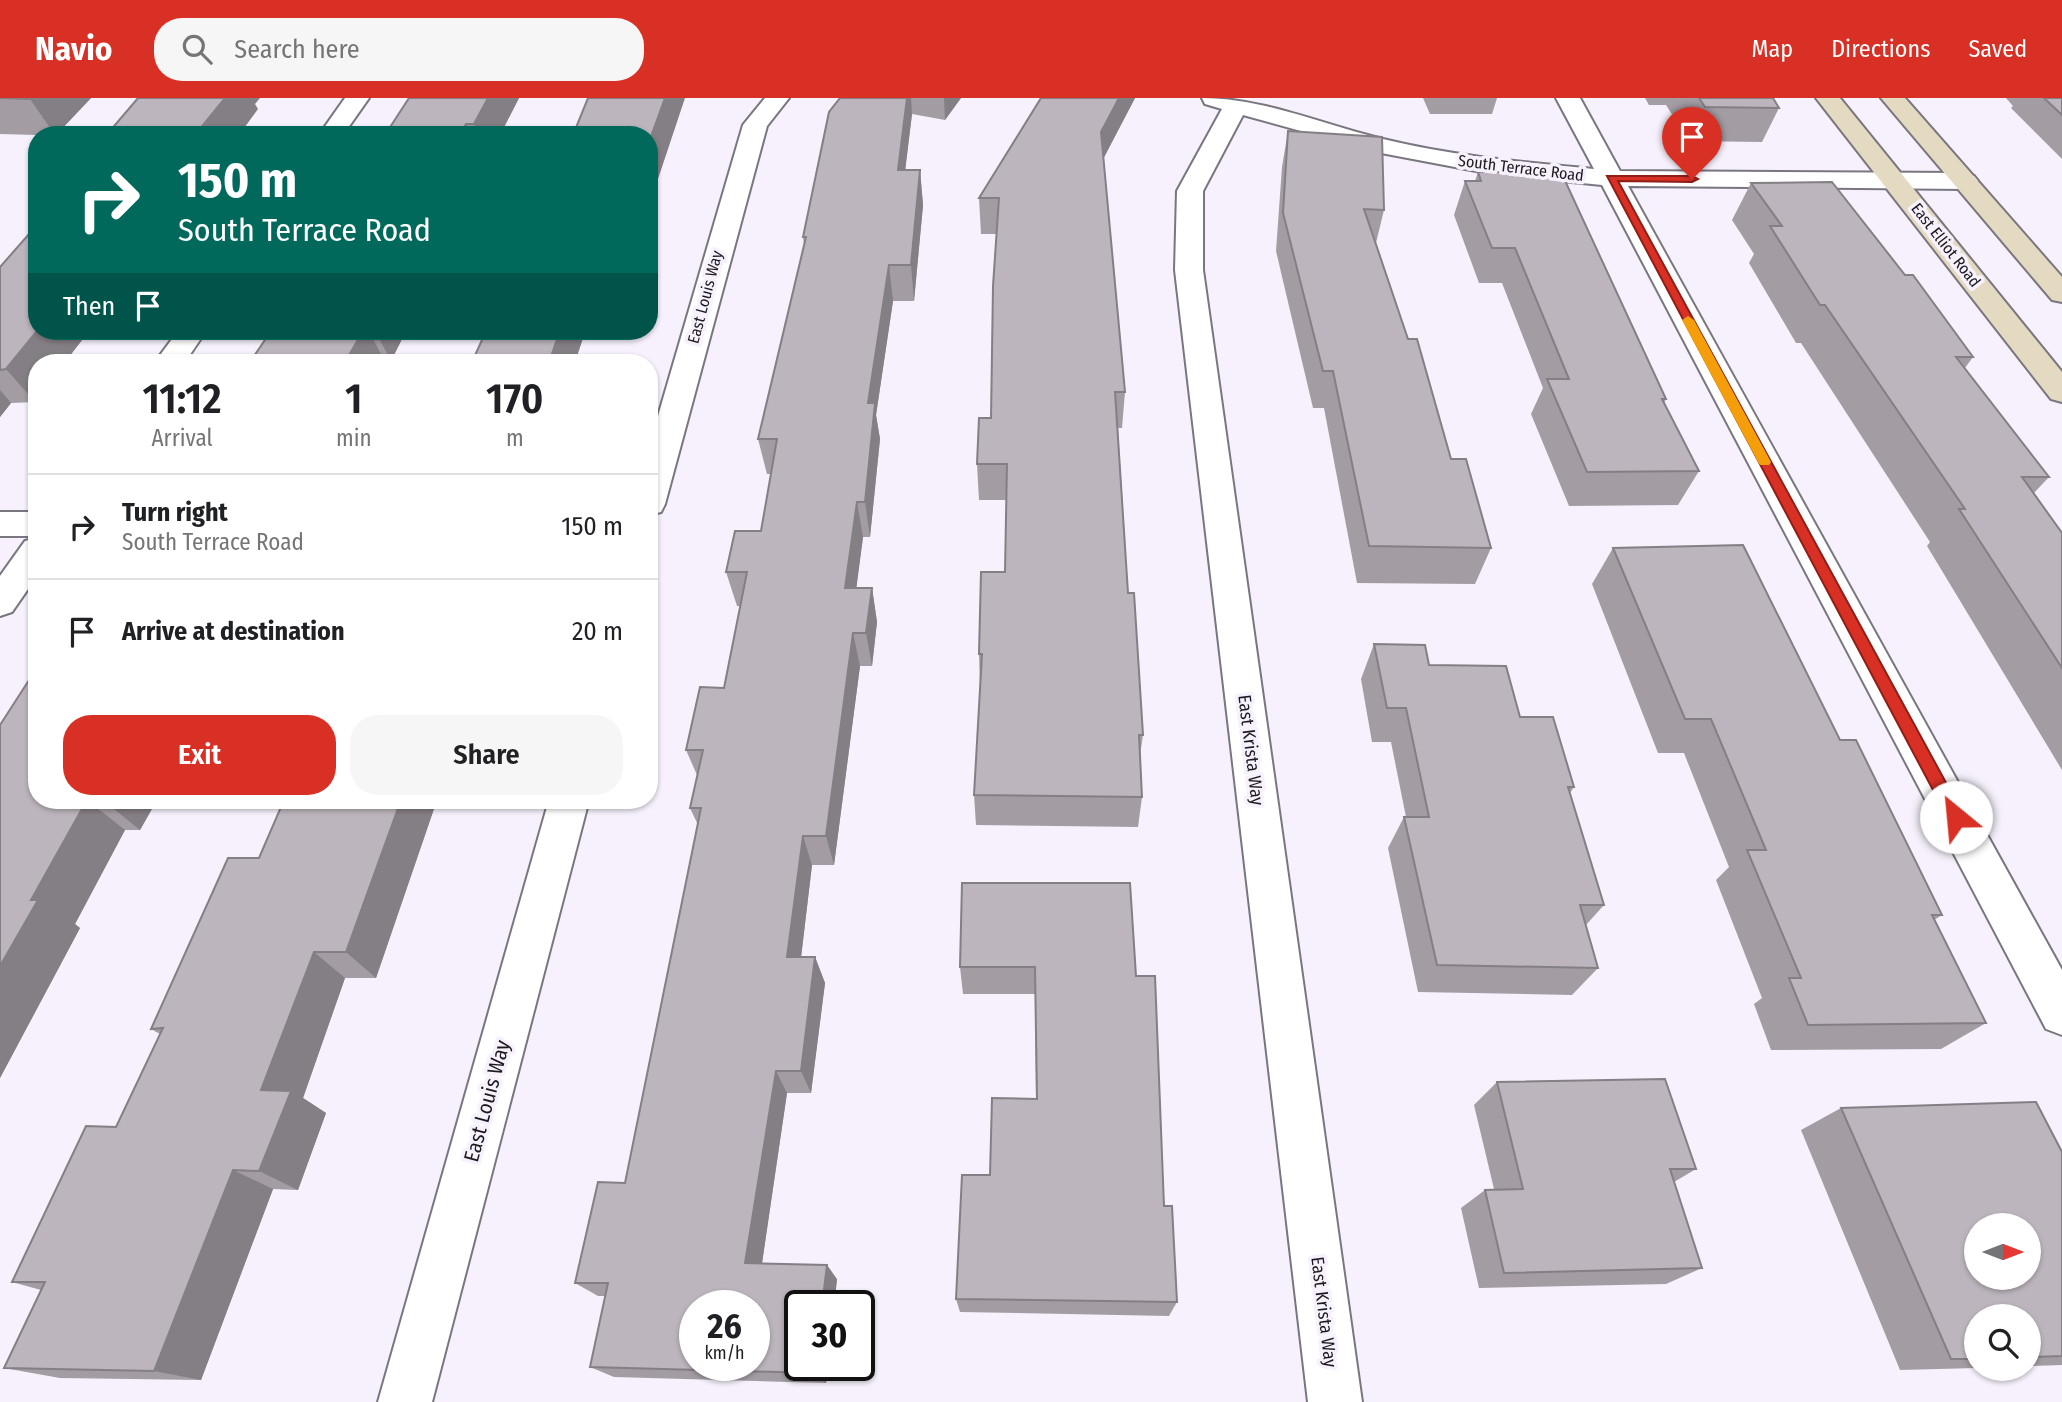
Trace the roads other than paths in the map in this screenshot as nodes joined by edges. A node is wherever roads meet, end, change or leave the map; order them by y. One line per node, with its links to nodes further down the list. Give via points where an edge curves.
1 (357, 98): 7 (street)
2 (777, 98): 13 (street, East Louis Way, via 755,125)
3 (1568, 98): 8 (street)
4 (1828, 98): 9 (main road, East Elliot Road)
5 (1893, 98): 10 (main road)
6 (1223, 103): 8 (street, South Terrace Road, via 1381,146 1492,167); 21 (street, East Krista Way, via 1190,191 1189,270)
7 (337, 126)
8 (1611, 178): 9 (street, South Terrace Road); 19 (street)
9 (1896, 181): 10 (street, South Terrace Road); 12 (main road, East Elliot Road)
10 (1965, 181): 11 (main road)
11 (2062, 294)
12 (2062, 392)
13 (658, 472)
14 (0, 524): 15 (street)
15 (28, 524)
16 (28, 563): 17 (street)
17 (0, 603)
18 (567, 809): 20 (street, East Louis Way)
19 (2062, 1014)
20 (405, 1402)
21 (1335, 1402)

